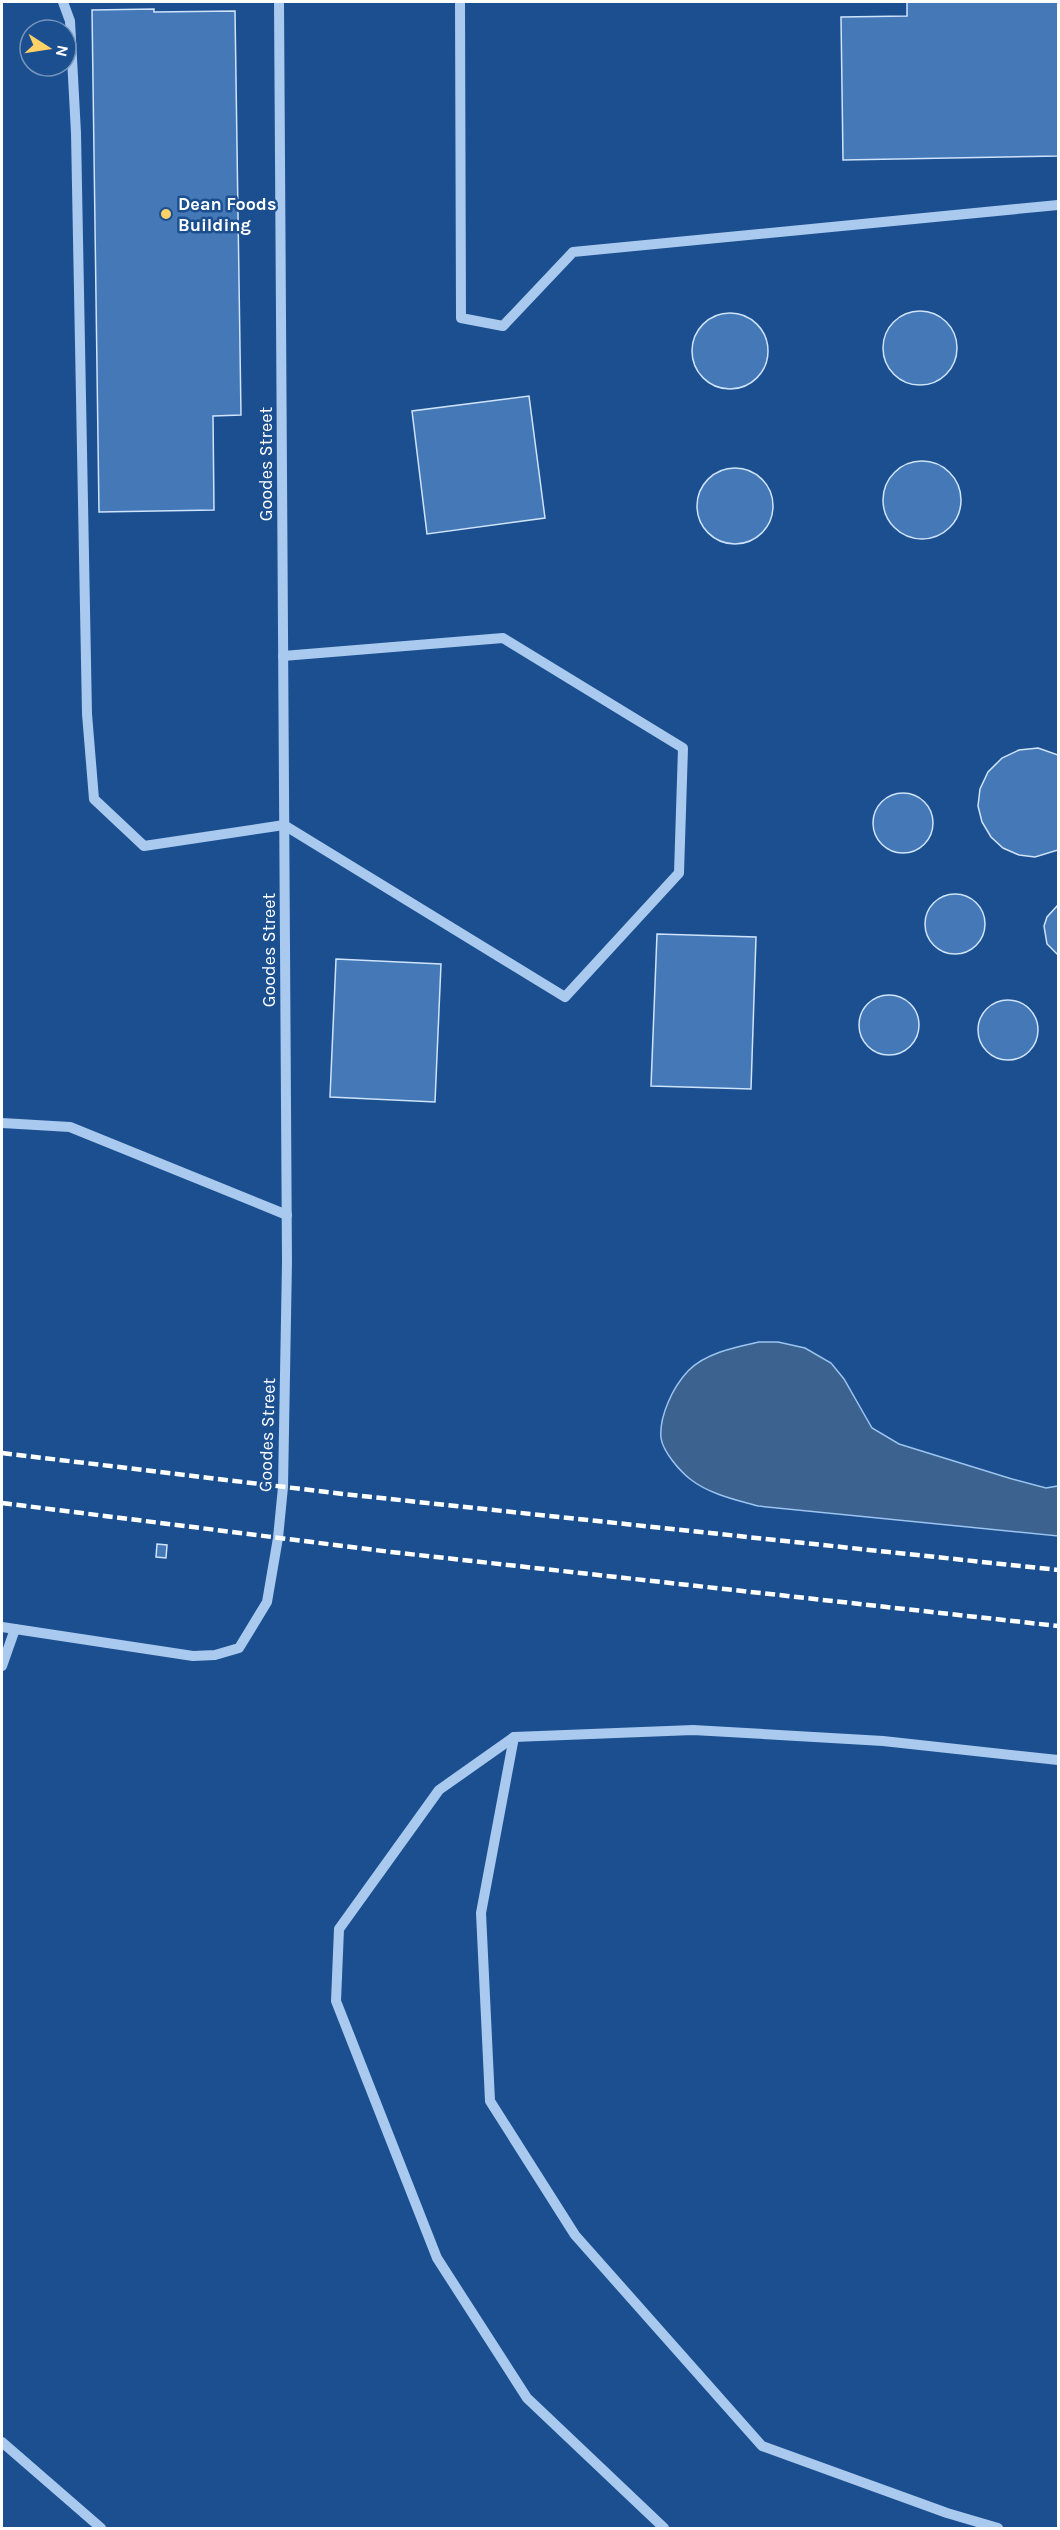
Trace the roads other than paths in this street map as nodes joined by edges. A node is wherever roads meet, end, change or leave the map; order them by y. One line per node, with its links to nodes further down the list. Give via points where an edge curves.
1 (63, 2): 6 (street, via 70,21 76,134 87,714 94,799 144,846)
2 (279, 2): 5 (street, Goodes Street)
3 (460, 2): 4 (street, via 461,318 503,326 573,252)
4 (1059, 205)
5 (283, 656): 6 (street, Goodes Street); 6 (street, via 503,638 683,748 679,873 565,997)
6 (284, 825): 8 (street, Goodes Street)
7 (2, 1123): 8 (street, via 70,1127)
8 (287, 1215): 10 (street, Goodes Street, via 283,1487 278,1538 267,1602 239,1648 193,1656)
9 (2, 1628): 10 (street, Goodes Street)
10 (15, 1629): 11 (street)
11 (2, 1665)
12 (514, 1737): 13 (street, via 693,1731 883,1741); 16 (street, via 439,1790 339,1929 336,2001 437,2258 527,2398); 17 (street, via 481,1913 490,2101 575,2235 762,2446)
13 (1059, 1760)
14 (2, 2442): 15 (street)
15 (101, 2529)
16 (664, 2529)
17 (998, 2529)

